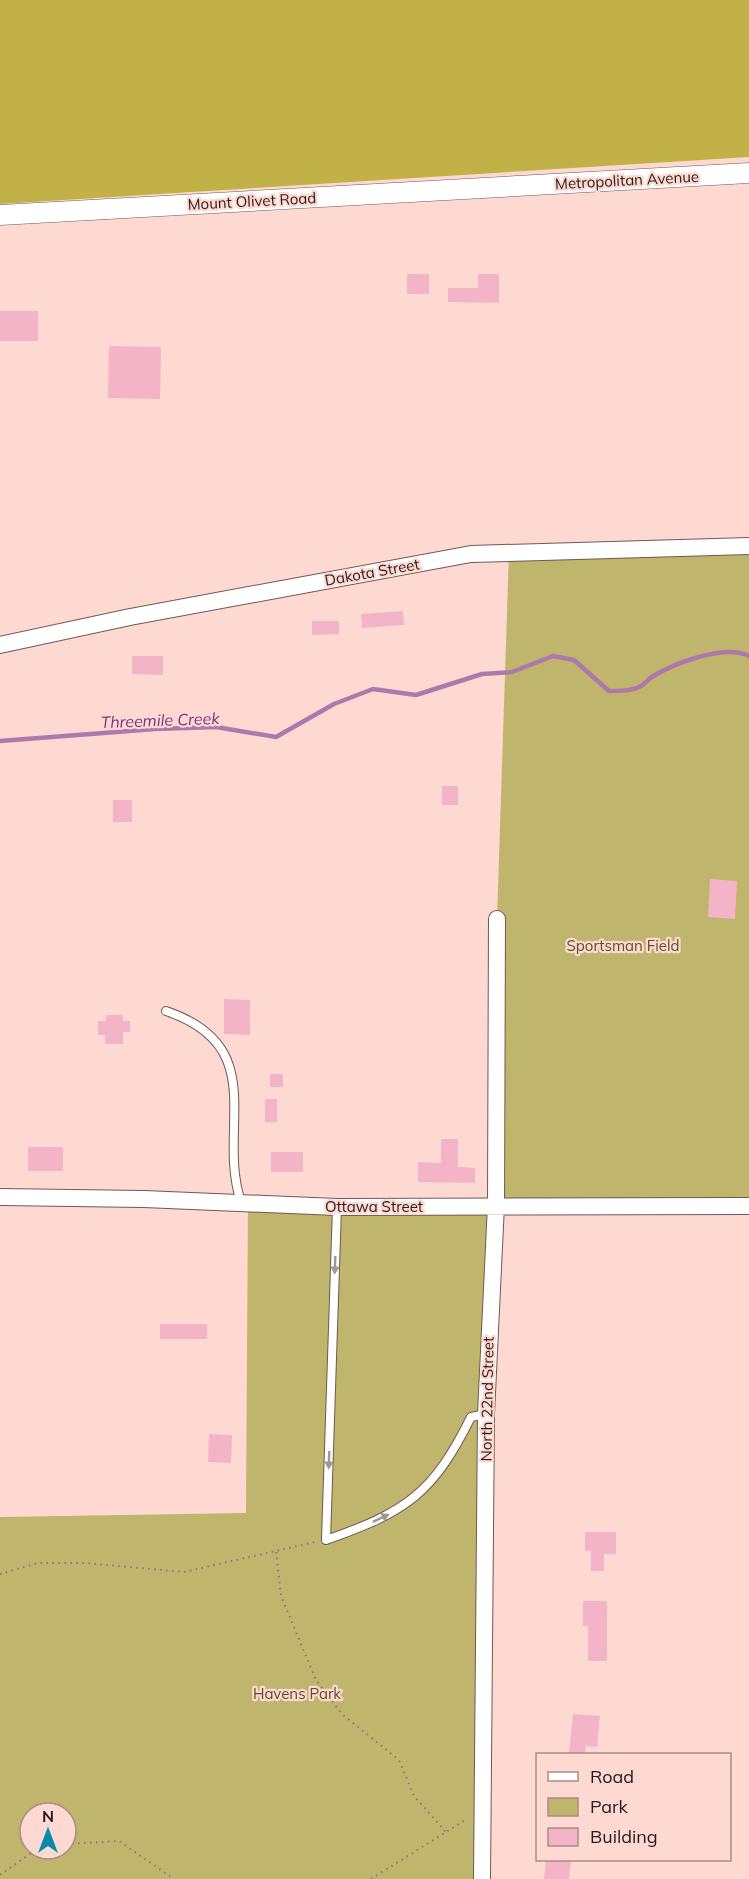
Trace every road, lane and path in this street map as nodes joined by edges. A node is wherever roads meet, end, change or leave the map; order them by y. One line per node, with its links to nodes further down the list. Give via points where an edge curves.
1 (749, 173): 2 (street, Metropolitan Avenue)
2 (505, 187): 3 (street, Mount Olivet Road)
3 (0, 215)
4 (749, 546): 5 (street, Dakota Street, via 471,554 130,616)
5 (0, 645)
6 (497, 919): 10 (street, North 22nd Street)
7 (166, 1011): 9 (lane, via 201,1025 227,1063 235,1091 235,1177)
8 (0, 1197): 9 (street, Ottawa Street)
9 (241, 1202): 12 (street, Ottawa Street)
10 (496, 1205): 11 (street, Ottawa Street); 12 (street, Ottawa Street); 13 (street, North 22nd Street)
11 (749, 1206)
12 (337, 1207): 14 (lane, one-way to 14)
13 (486, 1414): 14 (lane, one-way to 13, via 400,1509 433,1481 471,1418); 17 (street, North 22nd Street)
14 (326, 1540): 15 (path)
15 (276, 1552): 16 (path, via 184,1572 38,1563); 18 (path, via 281,1596 316,1680 342,1714 399,1760 414,1796)
16 (0, 1574)
17 (482, 1810): 18 (path); 24 (street, North 22nd Street)
18 (446, 1832): 23 (path)
19 (78, 1843): 22 (path, via 119,1841)
20 (20, 1861): 21 (path)
21 (0, 1875)
22 (174, 1879)
23 (371, 1879)
24 (482, 1879)

